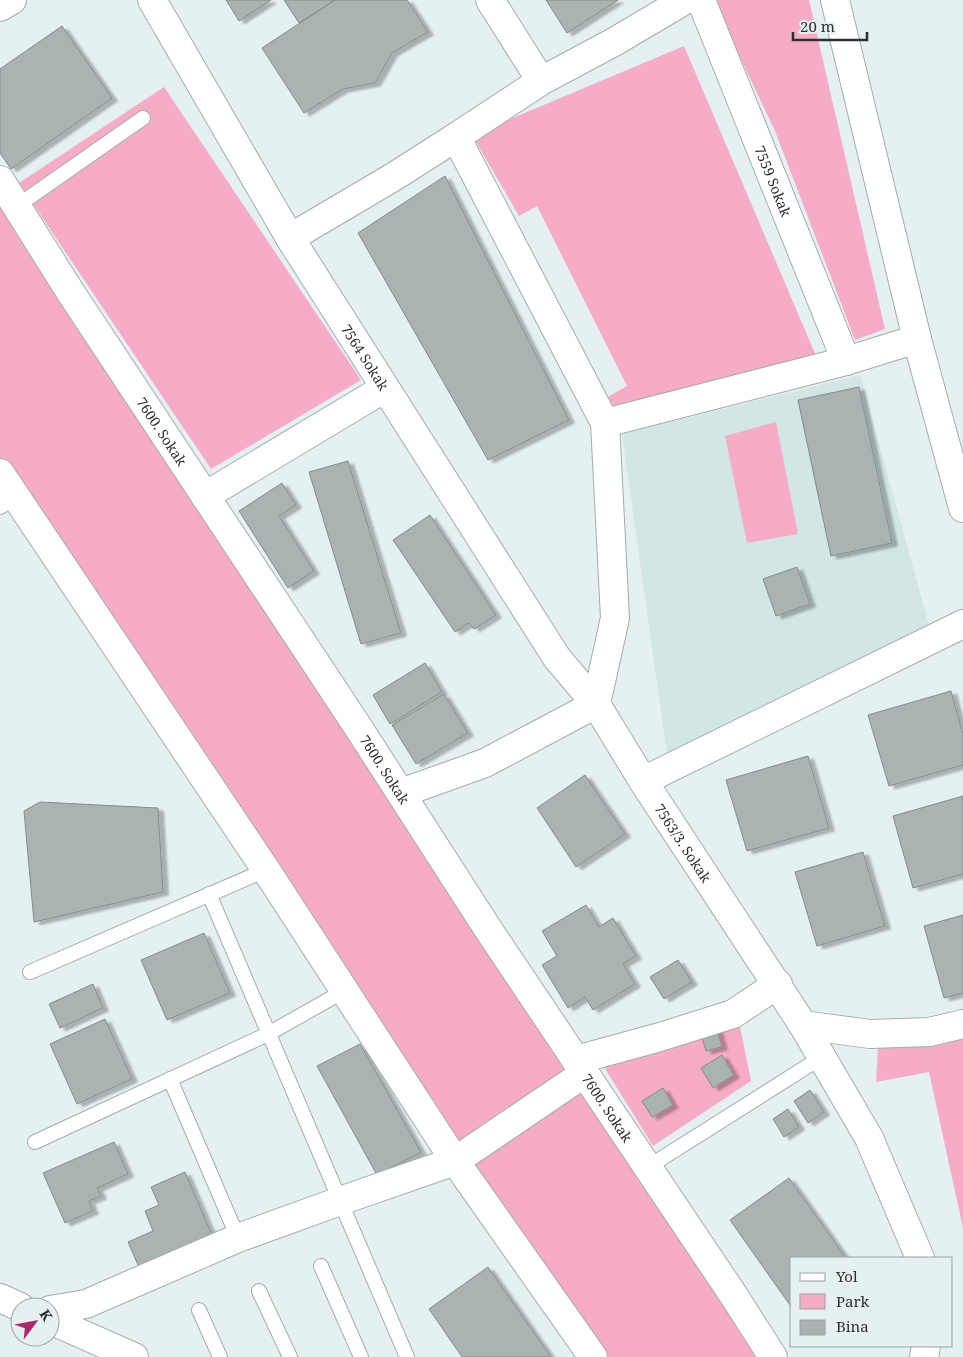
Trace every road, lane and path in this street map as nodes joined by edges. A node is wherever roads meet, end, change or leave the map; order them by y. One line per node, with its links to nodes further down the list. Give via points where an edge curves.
1 (12, 0): 7 (street)
2 (152, 0): 13 (street, 7564 Sokak)
3 (490, 0): 8 (street)
4 (685, 0): 8 (street)
5 (701, 0): 15 (street, 7559 Sokak)
6 (835, 0): 14 (street)
7 (0, 7)
8 (541, 81): 10 (street)
9 (143, 118): 12 (lane)
10 (456, 137): 13 (street); 17 (street)
11 (0, 180): 12 (street, 7600. Sokak)
12 (17, 206): 19 (street, 7600. Sokak)
13 (290, 238): 16 (street, 7564 Sokak)
14 (917, 339): 15 (street); 21 (street)
15 (846, 361): 17 (street)
16 (385, 388): 19 (street); 23 (street, 7564 Sokak, via 557,658)
17 (605, 423): 23 (street, via 615,618)
18 (0, 473): 20 (street)
19 (204, 496): 25 (street, 7600. Sokak)
20 (8, 503): 26 (street)
21 (963, 508)
22 (963, 624): 24 (street)
23 (596, 704): 24 (street, 7563/3. Sokak); 25 (street, via 485,763)
24 (643, 781): 29 (street, 7563/3. Sokak)
25 (401, 793): 35 (street, 7600. Sokak)
26 (266, 870): 27 (lane); 30 (street)
27 (208, 894): 28 (lane); 33 (lane)
28 (30, 972)
29 (778, 984): 32 (street, 7563/3. Sokak); 35 (street, via 733,1014)
30 (344, 991): 33 (lane); 38 (street)
31 (963, 1024): 32 (street, via 928,1032 870,1034)
32 (803, 1025): 34 (street, 7563/3. Sokak)
33 (268, 1034): 36 (lane); 40 (lane)
34 (822, 1057): 39 (lane); 42 (street, 7563/3. Sokak, via 869,1138)
35 (580, 1066): 38 (street); 39 (street, 7600. Sokak)
36 (170, 1080): 37 (lane); 41 (lane)
37 (35, 1142)
38 (455, 1161): 40 (street); 53 (street)
39 (648, 1167): 54 (street, 7600. Sokak)
40 (340, 1201): 41 (street); 52 (lane)
41 (238, 1238): 45 (street, via 86,1304)
42 (920, 1257)
43 (321, 1266): 51 (lane)
44 (259, 1291): 50 (lane)
45 (60, 1308)
46 (199, 1310): 49 (lane)
47 (60, 1324): 48 (street)
48 (134, 1357)
49 (220, 1357)
50 (290, 1357)
51 (361, 1357)
52 (408, 1357)
53 (593, 1357)
54 (773, 1357)

